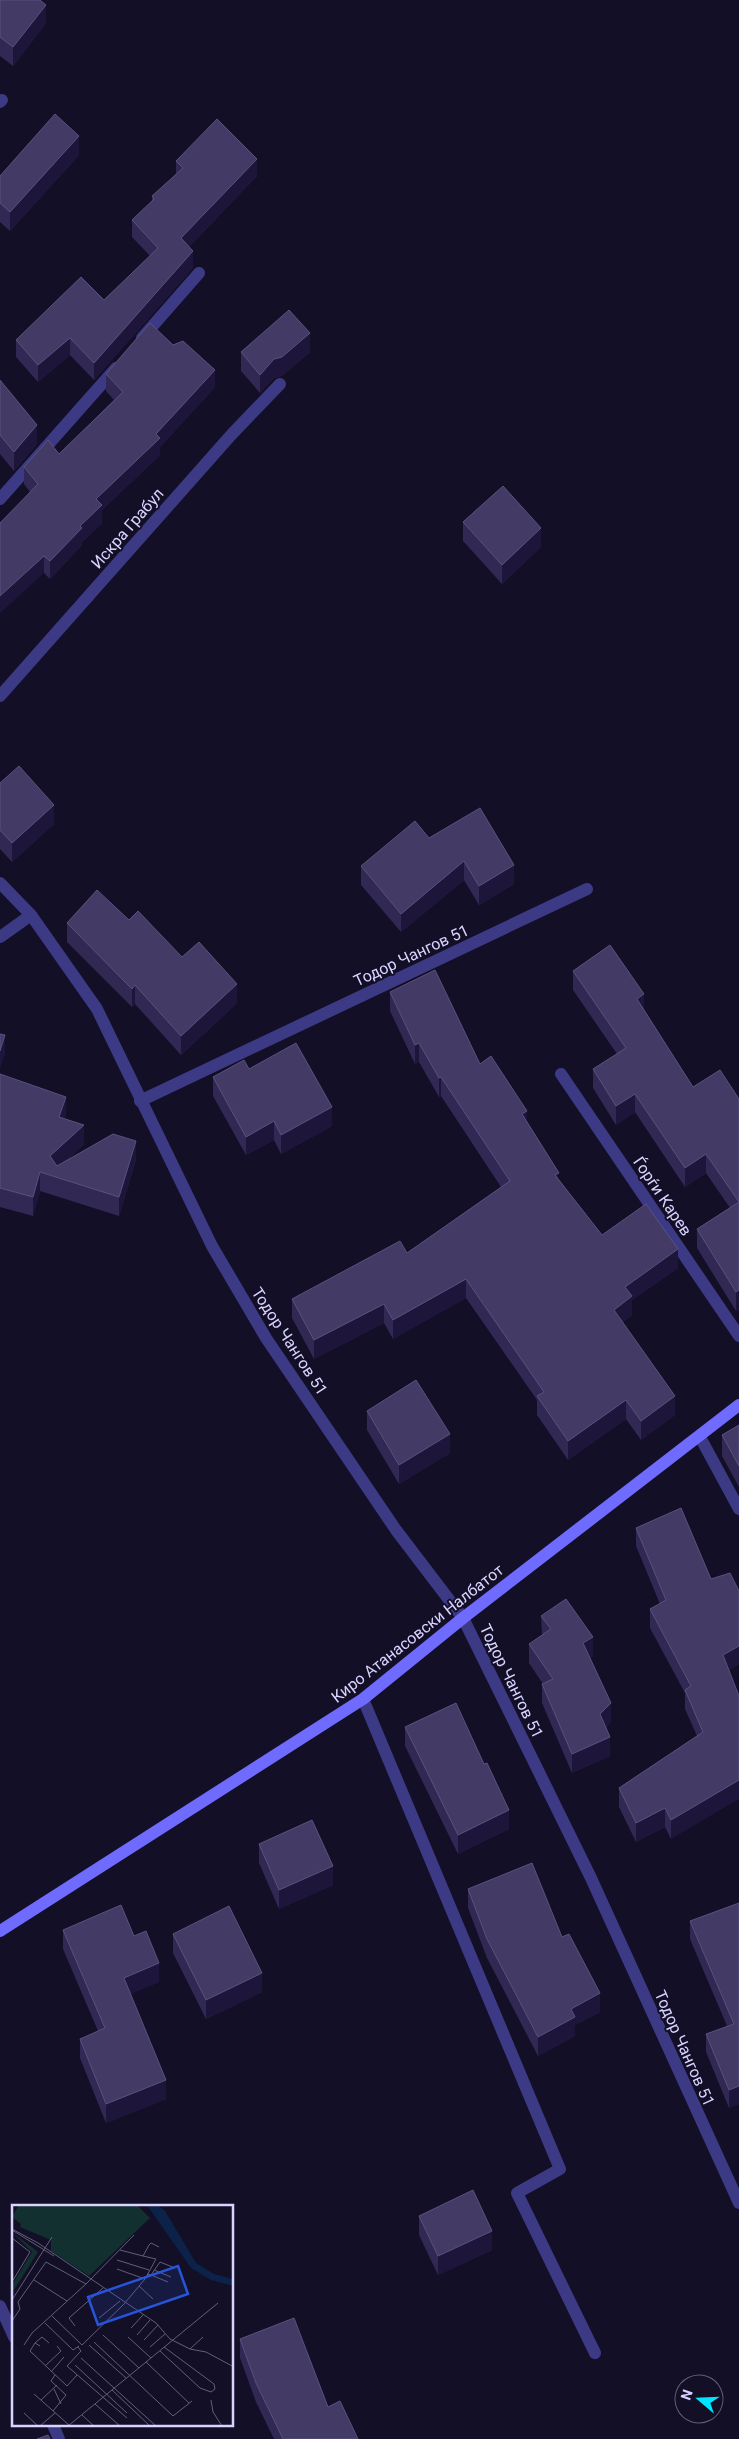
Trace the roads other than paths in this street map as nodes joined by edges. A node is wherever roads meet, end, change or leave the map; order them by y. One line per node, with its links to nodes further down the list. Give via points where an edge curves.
1 (199, 273): 2 (street)
2 (135, 346)
3 (122, 361): 5 (street)
4 (280, 384): 6 (street, Искра Грабул)
5 (0, 499)
6 (0, 696)
7 (0, 883): 9 (street, Тодор Чангов 51)
8 (587, 889): 12 (street, Тодор Чангов 51)
9 (31, 915): 10 (street); 12 (street, Тодор Чангов 51, via 97,1009)
10 (0, 937)
11 (561, 1074): 13 (street, Ѓорѓи Карев)
12 (140, 1101): 17 (street, Тодор Чангов 51, via 212,1246 266,1338 396,1530)
13 (739, 1336)
14 (739, 1405): 15 (street, Киро Атанасовски Налбатот)
15 (700, 1437): 16 (street); 17 (street, Киро Атанасовски Налбатот)
16 (739, 1509)
17 (463, 1618): 18 (street, Киро Атанасовски Налбатот); 20 (street, Тодор Чангов 51, via 591,1878)
18 (363, 1699): 19 (street, Киро Атанасовски Налбатот); 23 (street, via 560,2169 517,2193)
19 (0, 1931)
20 (739, 2203)
21 (0, 2306): 22 (street)
22 (12, 2333)
23 (595, 2353)
24 (53, 2426): 25 (street)
25 (59, 2439)

